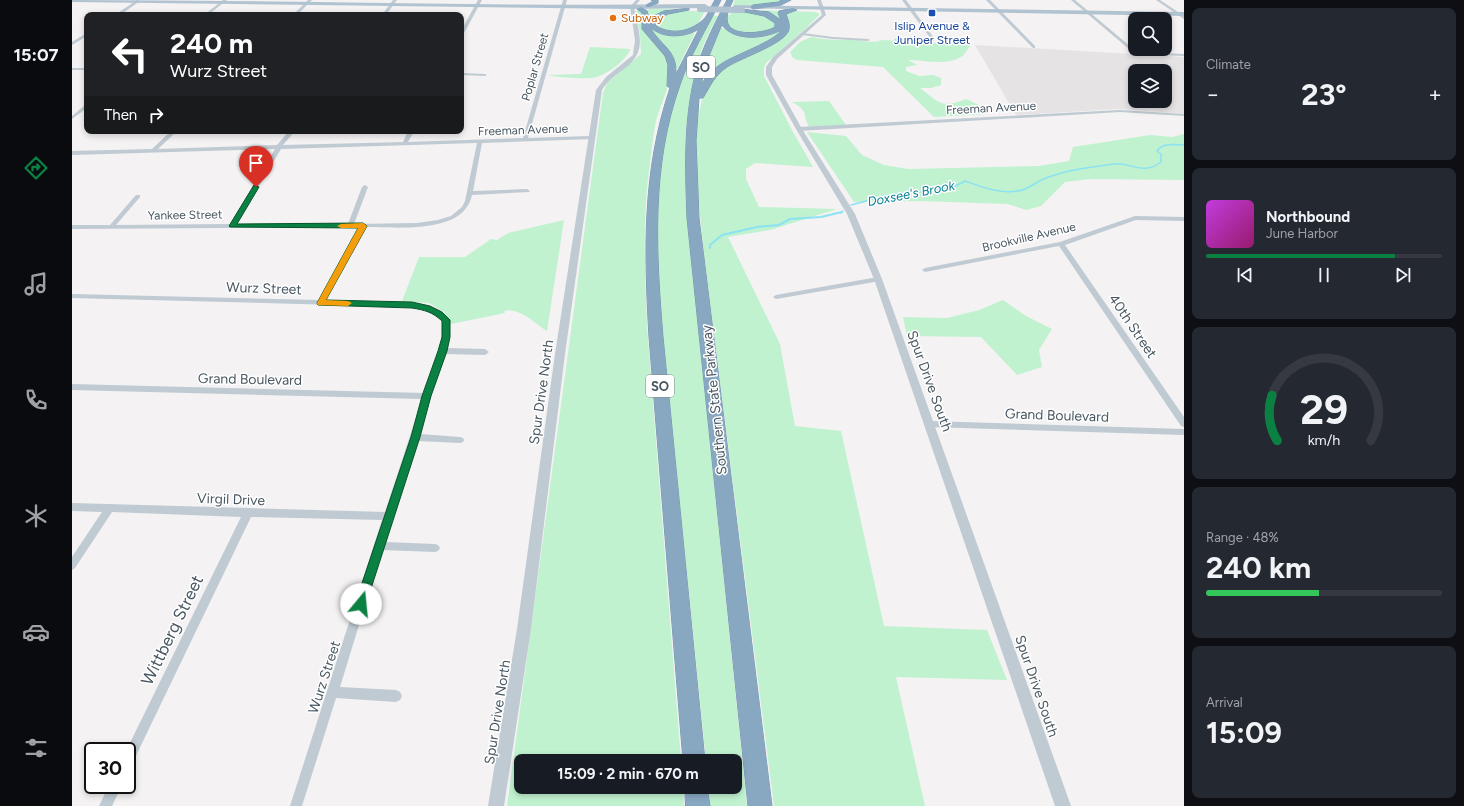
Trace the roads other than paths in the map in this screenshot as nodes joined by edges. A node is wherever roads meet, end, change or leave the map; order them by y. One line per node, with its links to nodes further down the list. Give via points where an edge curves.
1 (72, 0): 2 (main road)
2 (114, 0): 13 (main road)
3 (655, 0): 20 (highway, via 655,3)
4 (666, 0): 26 (highway)
5 (730, 0): 33 (highway, Southern State Parkway / SO)
6 (788, 0): 21 (highway, via 779,4)
7 (796, 0): 23 (highway, via 798,5)
8 (819, 0): 25 (street)
9 (904, 0): 28 (street)
10 (988, 0): 34 (street)
11 (1073, 0): 35 (street)
12 (1158, 0): 36 (street)
13 (138, 1): 14 (main road); 29 (street)
14 (224, 1): 15 (main road); 30 (street)
15 (309, 1): 16 (main road); 31 (street)
16 (394, 2): 17 (main road); 32 (street)
17 (479, 2): 19 (main road); 37 (street)
18 (716, 2): 26 (highway, SO)
19 (564, 3): 20 (main road); 59 (street, Poplar Street)
20 (640, 5): 24 (main road); 26 (main road); 49 (highway, via 645,12 646,29 664,48 672,65); 58 (street, Spur Drive North, via 637,52 632,60 608,76 600,85)
21 (753, 7): 22 (main road); 23 (main road)
22 (738, 8): 26 (main road, bridge); 27 (main road); 33 (highway, via 771,16 779,22 779,28 775,32 762,35 737,33 724,25)
23 (805, 8): 25 (main road)
24 (688, 9): 26 (main road); 26 (highway, via 659,14 651,20 652,27 663,32 686,33 697,29)
25 (823, 9): 27 (main road); 28 (main road); 38 (street, Spur Drive South, via 824,15 821,19)
26 (702, 10): 49 (highway, SO)
27 (793, 10): 53 (highway, via 782,13 786,31 782,35 732,60 713,74 702,91)
28 (911, 11): 34 (main road); 41 (street, via 932,41)
29 (122, 12)
30 (210, 12)
31 (298, 12)
32 (386, 12)
33 (724, 12): 53 (highway, Southern State Parkway / SO, via 702,66)
34 (1000, 12): 35 (main road); 43 (street)
35 (1090, 13): 36 (main road); 44 (street, via 1136,53)
36 (1182, 15)
37 (464, 30)
38 (803, 34): 40 (street); 54 (street, Spur Drive South, via 775,58 768,71)
39 (84, 36): 42 (street)
40 (868, 40)
41 (894, 40)
42 (72, 44)
43 (1034, 47)
44 (1184, 55)
45 (72, 69): 46 (street)
46 (84, 69)
47 (464, 74): 48 (street)
48 (485, 75)
49 (669, 104): 100 (highway, SO, via 657,158 652,274)
50 (84, 108): 52 (street)
51 (1184, 115): 54 (street, Freeman Avenue, via 1120,111)
52 (72, 118)
53 (691, 126): 107 (highway, Southern State Parkway / SO, via 693,218)
54 (799, 129): 77 (street, Spur Drive South, via 851,214)
55 (171, 134): 63 (street)
56 (290, 134): 62 (street)
57 (409, 134): 61 (street)
58 (590, 138): 59 (street, Freeman Avenue); 105 (street, Spur Drive North, via 524,629)
59 (525, 140): 60 (street, Freeman Avenue)
60 (480, 142): 61 (street, Freeman Avenue); 67 (street, Yankee Street)
61 (404, 144): 62 (street, Freeman Avenue)
62 (279, 148): 63 (street, Freeman Avenue); 70 (street)
63 (153, 151): 64 (street, Freeman Avenue)
64 (73, 154)
65 (365, 187): 71 (street)
66 (527, 191): 67 (street)
67 (470, 193): 72 (street, Yankee Street, via 465,207 458,214 441,222)
68 (138, 196): 74 (street)
69 (1184, 219): 75 (street, Brookville Avenue, via 1135,218)
70 (232, 226): 71 (street, Yankee Street); 74 (street, Yankee Street)
71 (350, 226): 72 (street, Yankee Street)
72 (363, 226): 80 (street)
73 (72, 227): 74 (street, Yankee Street)
74 (111, 227)
75 (1061, 244): 76 (street, Brookville Avenue); 86 (street, 40th Street)
76 (925, 270)
77 (878, 278): 79 (street); 85 (street, Spur Drive South)
78 (72, 296): 80 (street, Wurz Street)
79 (776, 297)
80 (320, 303): 81 (street, Wurz Street, via 412,305 427,308 446,320)
81 (443, 351): 82 (street); 84 (street, Wurz Street)
82 (485, 352)
83 (72, 387): 84 (street, Grand Boulevard)
84 (427, 396): 88 (street, Wurz Street)
85 (929, 424): 87 (street, Grand Boulevard); 108 (street, Spur Drive South)
86 (1184, 424)
87 (1184, 432)
88 (415, 437): 89 (street); 93 (street, Wurz Street)
89 (460, 440)
90 (72, 507): 91 (street, Virgil Drive)
91 (110, 508): 92 (street, Virgil Drive); 96 (street)
92 (248, 514): 93 (street, Virgil Drive); 99 (street, Wittberg Street)
93 (388, 516): 94 (street, Wurz Street)
94 (379, 546): 95 (street); 97 (street, Wurz Street)
95 (435, 548)
96 (72, 565)
97 (333, 692): 98 (street); 104 (street, Wurz Street)
98 (396, 696)
99 (136, 744)
100 (693, 754)
101 (111, 794): 103 (street)
102 (697, 794): 106 (highway)
103 (105, 806)
104 (296, 806)
105 (496, 806)
106 (698, 806)
107 (760, 806)
108 (1063, 806)

